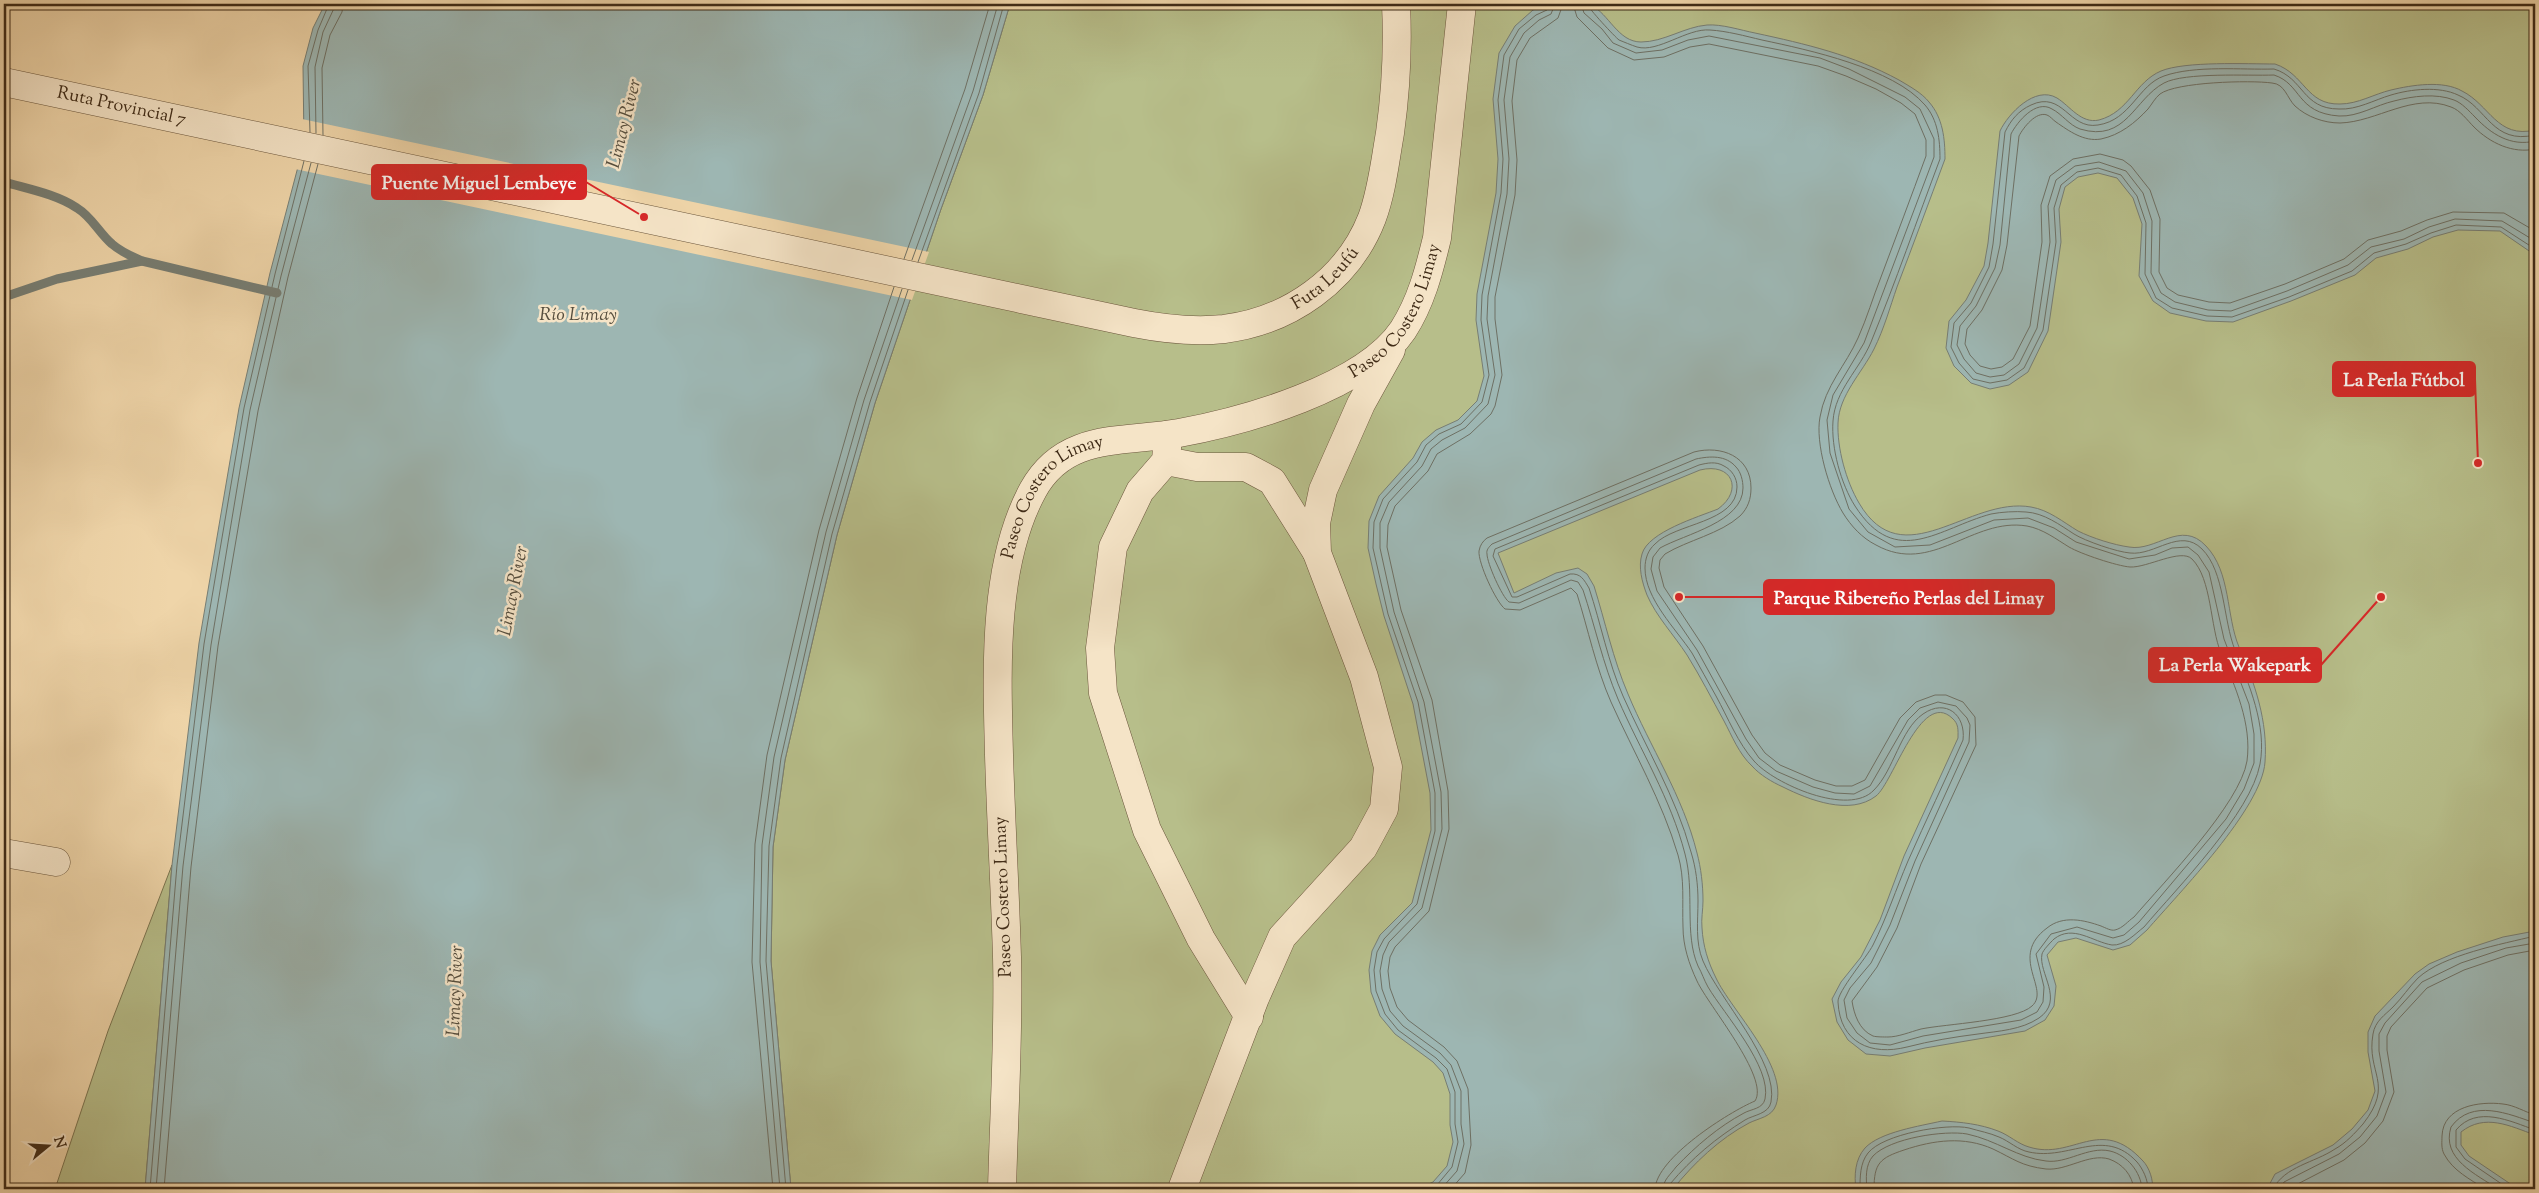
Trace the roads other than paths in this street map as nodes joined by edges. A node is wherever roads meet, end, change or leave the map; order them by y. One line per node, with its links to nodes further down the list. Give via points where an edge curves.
1 (1396, 4): 4 (street, Futa Leufú, via 1396,64 1384,174 1372,218 1356,250 1338,274 1314,295 1257,322 1225,329 1163,328)
2 (1462, 4): 5 (street, Paseo Costero Limay, via 1436,238 1420,298)
3 (4, 82): 4 (street, Ruta Provincial 7)
4 (239, 131)
5 (1401, 333): 6 (street, Paseo Costero Limay, via 1380,353 1323,389); 7 (street, via 1361,404 1323,490 1316,523)
6 (1167, 448): 7 (street, via 1197,467 1246,467 1272,481); 10 (street, via 1140,490 1113,547 1100,648 1103,693 1147,830 1201,940); 11 (street, Paseo Costero Limay, via 1113,440 1086,445 1064,454 1034,489 1023,511 1009,560 1000,617 998,664 1008,1013)
7 (1317, 553): 10 (street, via 1367,686 1388,767 1384,809 1363,848 1282,938)
8 (4, 853): 9 (street)
9 (56, 862)
10 (1248, 1017): 12 (street)
11 (1002, 1189)
12 (1182, 1189)

